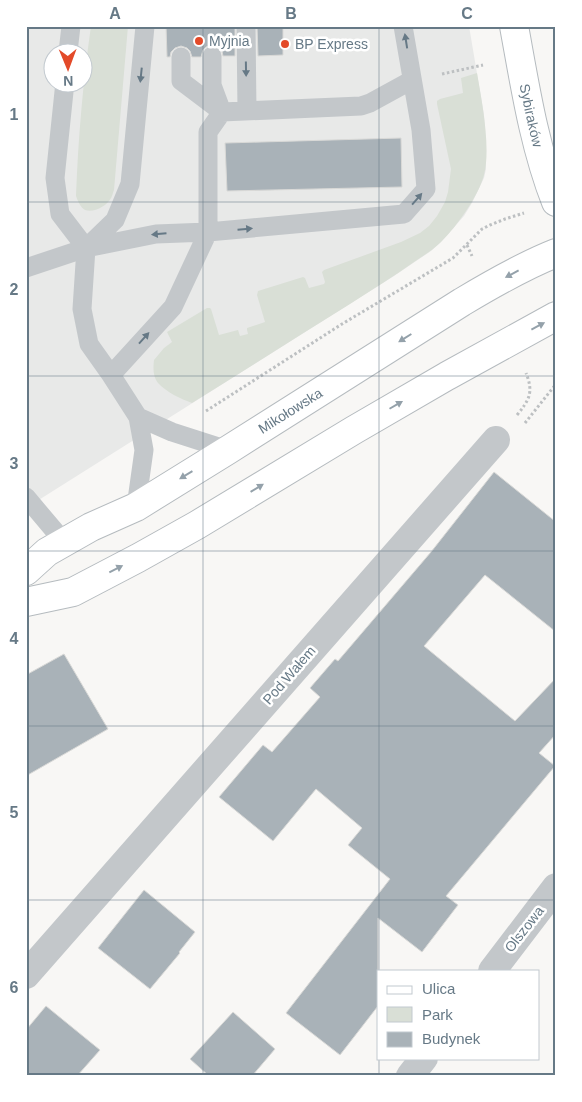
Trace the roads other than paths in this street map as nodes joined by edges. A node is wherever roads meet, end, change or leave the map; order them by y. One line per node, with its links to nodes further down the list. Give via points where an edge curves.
1 (71, 26): 6 (lane)
2 (145, 26): 15 (lane, one-way to 15, via 130,184 115,220)
3 (246, 26): 11 (lane, one-way to 11)
4 (403, 26): 9 (lane, one-way to 4)
5 (514, 26): 13 (main road, Sybiraków, via 532,123)
6 (69, 42)
7 (212, 56): 12 (lane, via 212,84)
8 (181, 57): 12 (lane, via 182,81)
9 (412, 80): 11 (lane, via 361,106); 14 (lane, one-way to 9, via 404,214 426,189 421,130)
10 (64, 92): 15 (lane, via 55,178 60,214)
11 (247, 111): 12 (lane)
12 (222, 112): 14 (lane, via 208,132)
13 (556, 202)
14 (208, 232): 15 (lane, one-way to 15, via 156,234); 19 (lane, one-way to 14, via 173,307)
15 (86, 248): 17 (lane); 19 (lane, via 82,309 89,344)
16 (556, 253): 22 (main road, Mikołowska, one-way to 22, via 470,297)
17 (26, 268)
18 (556, 316): 27 (main road, one-way to 18, via 73,592 138,558 354,430)
19 (112, 375): 20 (lane)
20 (138, 417): 22 (lane); 24 (lane, via 144,450)
21 (496, 440): 30 (street, Pod Wałem)
22 (228, 450): 24 (main road, Mikołowska, one-way to 24)
23 (26, 497): 25 (lane)
24 (136, 507): 25 (main road, Mikołowska)
25 (64, 542): 26 (main road, Mikołowska)
26 (26, 570)
27 (26, 602)
28 (556, 887): 29 (street, Olszowa)
29 (493, 970)
30 (26, 974)

